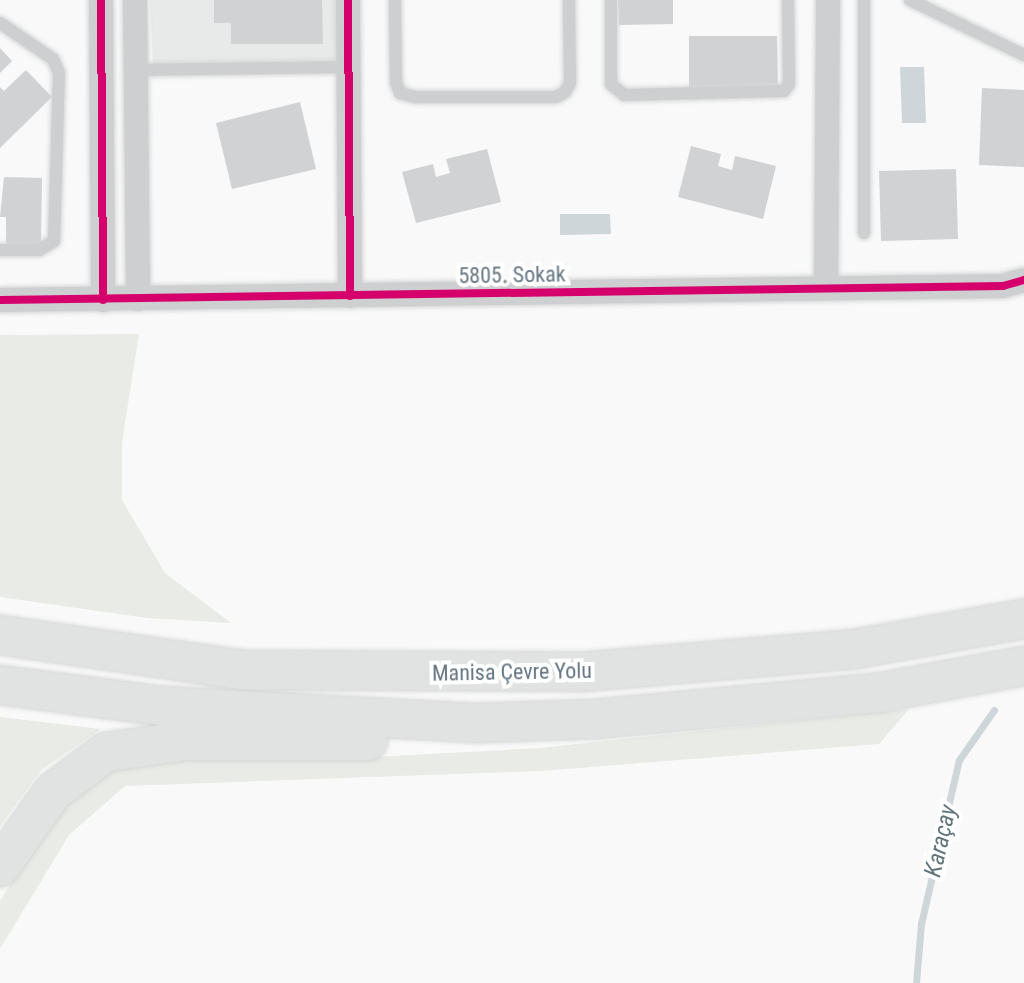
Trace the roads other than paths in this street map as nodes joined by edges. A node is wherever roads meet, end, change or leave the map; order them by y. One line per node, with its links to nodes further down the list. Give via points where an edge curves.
1 (101, 0): 22 (street)
2 (135, 0): 14 (street)
3 (348, 0): 13 (street)
4 (395, 0): 5 (lane, via 396,82 400,93 415,97 556,97 565,92 570,83)
5 (569, 0)
6 (611, 0): 7 (lane, via 611,84 624,95 784,91 789,84)
7 (788, 0)
8 (828, 0): 18 (street)
9 (864, 0): 15 (lane)
10 (910, 0): 12 (lane)
11 (0, 23): 16 (lane, via 53,59 59,73 54,241 39,250)
12 (1024, 55)
13 (349, 67): 14 (lane); 19 (street)
14 (135, 70): 20 (street)
15 (864, 233)
16 (0, 250)
17 (1024, 280): 18 (street, 5805. Sokak, via 1003,286)
18 (826, 288): 19 (street, 5805. Sokak)
19 (350, 296): 20 (street, 5805. Sokak)
20 (138, 299): 22 (street, 5805. Sokak)
21 (0, 300): 22 (street, 5805. Sokak)
22 (103, 300)
23 (1024, 619): 26 (highway, Manisa Çevre Yolu, via 855,649 582,672 243,670)
24 (0, 620): 26 (highway)
25 (0, 635): 26 (highway, Manisa Çevre Yolu)
26 (85, 645)
27 (1024, 666): 29 (highway, via 877,693 595,719)
28 (0, 685): 29 (highway, via 161,706)
29 (478, 723): 30 (highway, via 375,742 185,741 106,752 53,792)
30 (0, 867)

